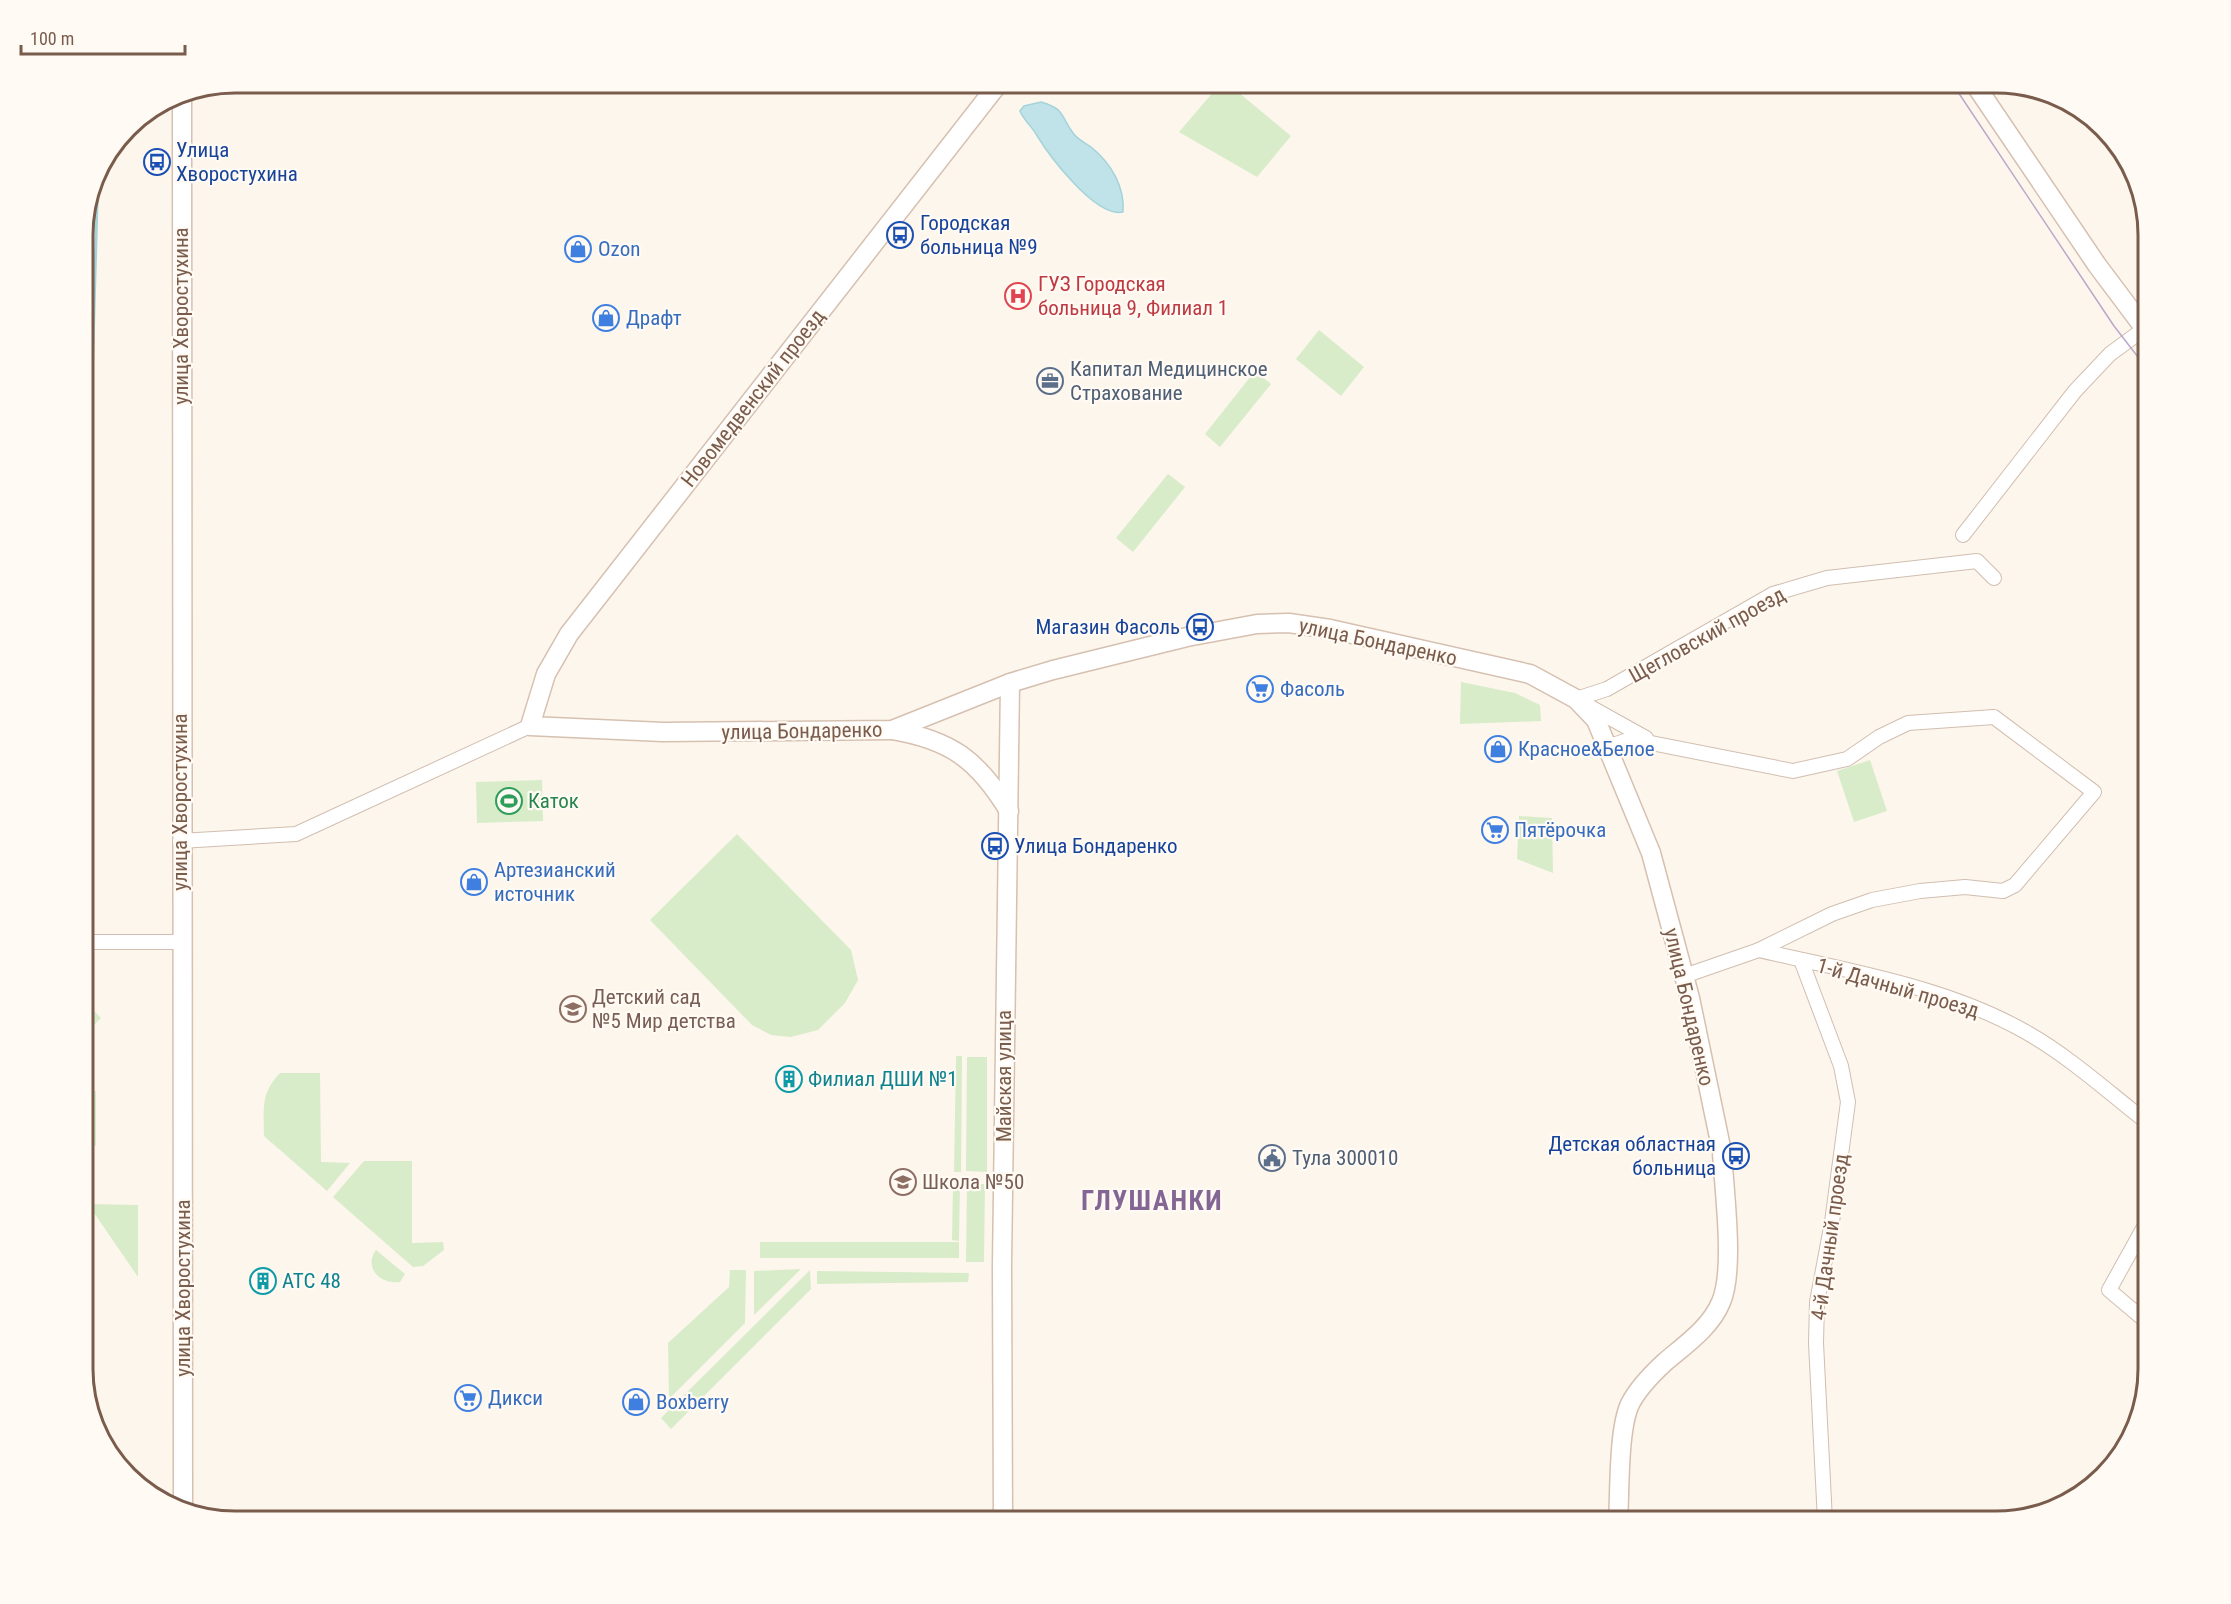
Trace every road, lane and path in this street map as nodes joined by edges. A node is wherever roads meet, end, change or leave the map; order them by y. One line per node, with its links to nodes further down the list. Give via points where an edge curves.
1 (990, 93): 10 (street, Новомедвенский проезд, via 569,634 546,674)
2 (1981, 93): 4 (street)
3 (182, 104): 15 (street, улица Хворостухина)
4 (2138, 320)
5 (2138, 336): 6 (street, via 2110,354 2088,378)
6 (1963, 535)
7 (1994, 578): 9 (street, Щегловский проезд, via 1977,561 1827,578 1773,594 1607,689)
8 (1010, 683): 9 (street, улица Бондаренко, via 1187,637 1257,624 1289,623 1530,674); 11 (street, улица Бондаренко); 14 (street, Майская улица)
9 (1576, 699): 12 (street); 13 (street, улица Бондаренко, via 1596,720)
10 (531, 726): 11 (street, улица Бондаренко, via 663,732); 15 (street, улица Бондаренко, via 296,834)
11 (892, 730): 14 (street, via 926,736 958,753 985,777)
12 (1656, 743): 13 (street, via 1631,739); 18 (street, via 1793,771 1847,759 1908,723 1994,717 2094,792 2015,885 2003,891 1965,887 1872,900 1832,914)
13 (1607, 747): 20 (street, улица Бондаренко, via 1651,853)
14 (1008, 811): 25 (street, Майская улица)
15 (180, 840): 17 (street, улица Хворостухина)
16 (93, 942): 17 (street)
17 (181, 942): 24 (street, улица Хворостухина)
18 (1759, 950): 19 (street, 1-й Дачный проезд); 20 (street)
19 (1801, 960): 21 (street, 1-й Дачный проезд, via 1931,993 2014,1026 2048,1046); 27 (street, 4-й Дачный проезд, via 1841,1066 1848,1102 1817,1302)
20 (1684, 976): 26 (street, улица Бондаренко, via 1722,1152 1727,1272 1721,1302 1705,1326 1638,1390 1629,1406)
21 (2138, 1115)
22 (2138, 1238): 23 (street, via 2109,1290)
23 (2138, 1315)
24 (183, 1501)
25 (1003, 1511)
26 (1619, 1511)
27 (1824, 1511)

